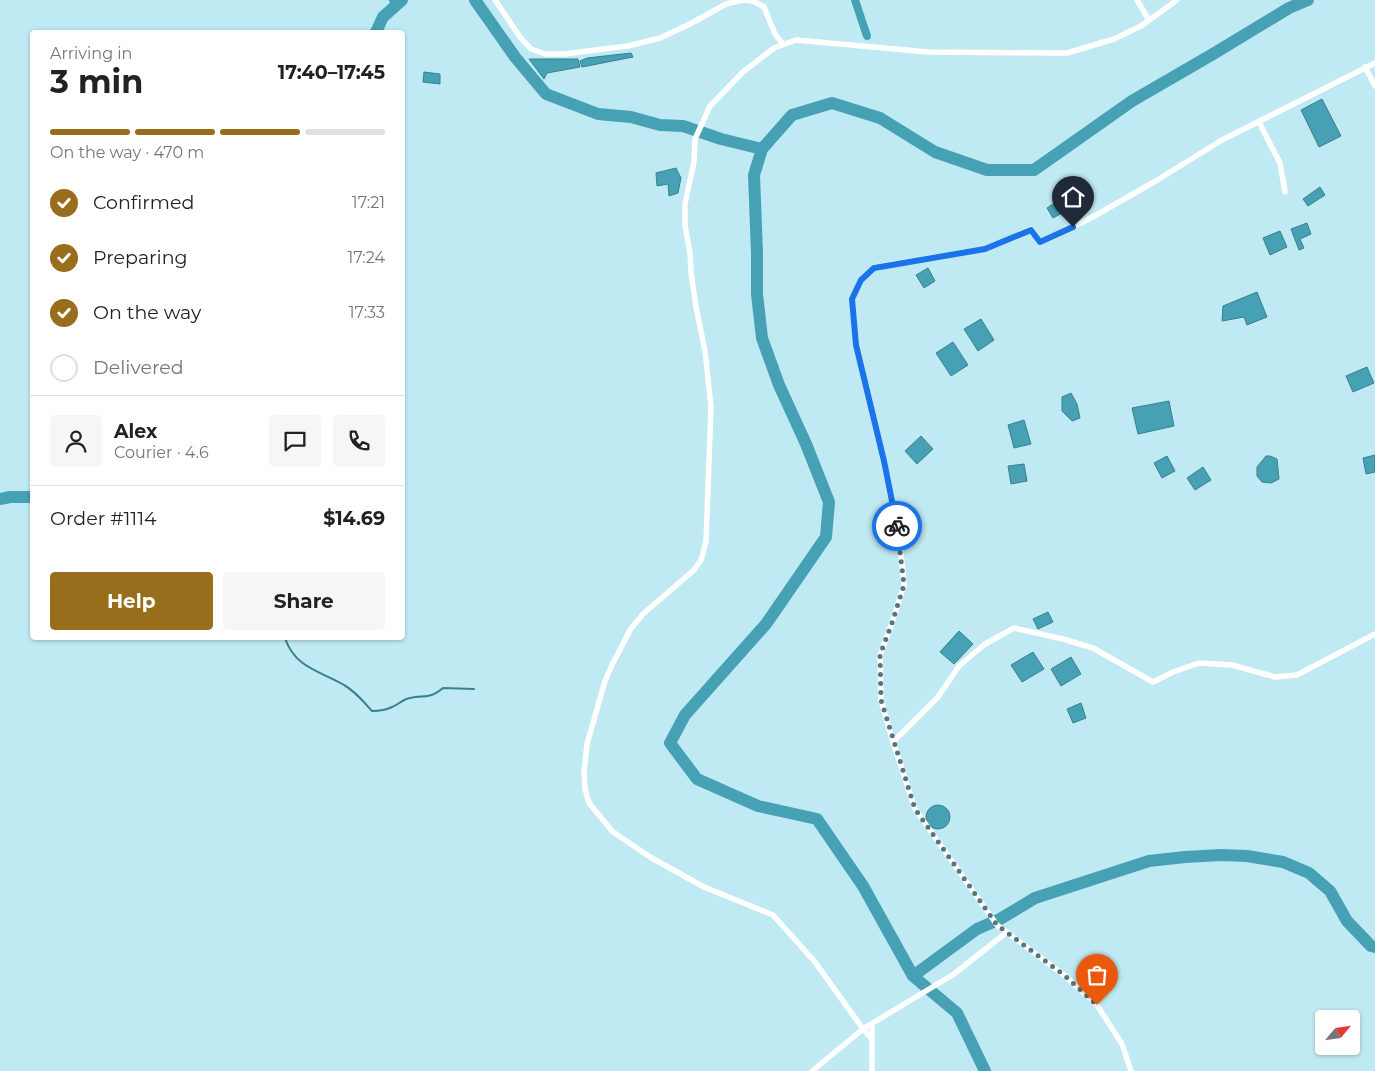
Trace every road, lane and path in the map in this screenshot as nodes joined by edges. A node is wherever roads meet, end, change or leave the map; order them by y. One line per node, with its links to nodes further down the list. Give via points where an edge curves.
1 (495, 0): 5 (street, via 531,49 545,54 628,46 660,38 726,4 743,0 764,7)
2 (1137, 0): 4 (street)
3 (1177, 0): 4 (street)
4 (1149, 20): 5 (street, via 1114,39 1066,54 928,52 796,40)
5 (782, 44): 15 (street, via 742,72 710,106 695,139 685,218 696,307 706,351 711,407 706,542 694,570 643,614 630,630 605,681 588,744 585,789 590,802 613,832 650,857 704,887 773,915 815,962)
6 (1375, 63): 7 (street)
7 (1365, 67): 8 (street); 9 (street)
8 (1375, 86)
9 (1259, 122): 10 (street, via 1280,163); 12 (street, via 1222,140 1089,219 1040,242 1031,230 985,249 874,268 861,280 852,299 856,345 884,461 900,542 904,585 880,655 881,700)
10 (1286, 192)
11 (1375, 634): 12 (street, via 1298,675 1275,677 1232,665 1199,663 1153,682 1092,648 1014,628 985,644 959,666 938,697)
12 (893, 742): 13 (street, via 915,809 997,925)
13 (1007, 932): 14 (street, via 954,974); 19 (street, via 1064,975 1097,1005 1122,1044)
14 (872, 1024): 15 (street); 16 (street)
15 (863, 1029): 16 (street); 17 (street)
16 (872, 1038): 18 (street)
17 (812, 1071)
18 (872, 1071)
19 (1131, 1071)

